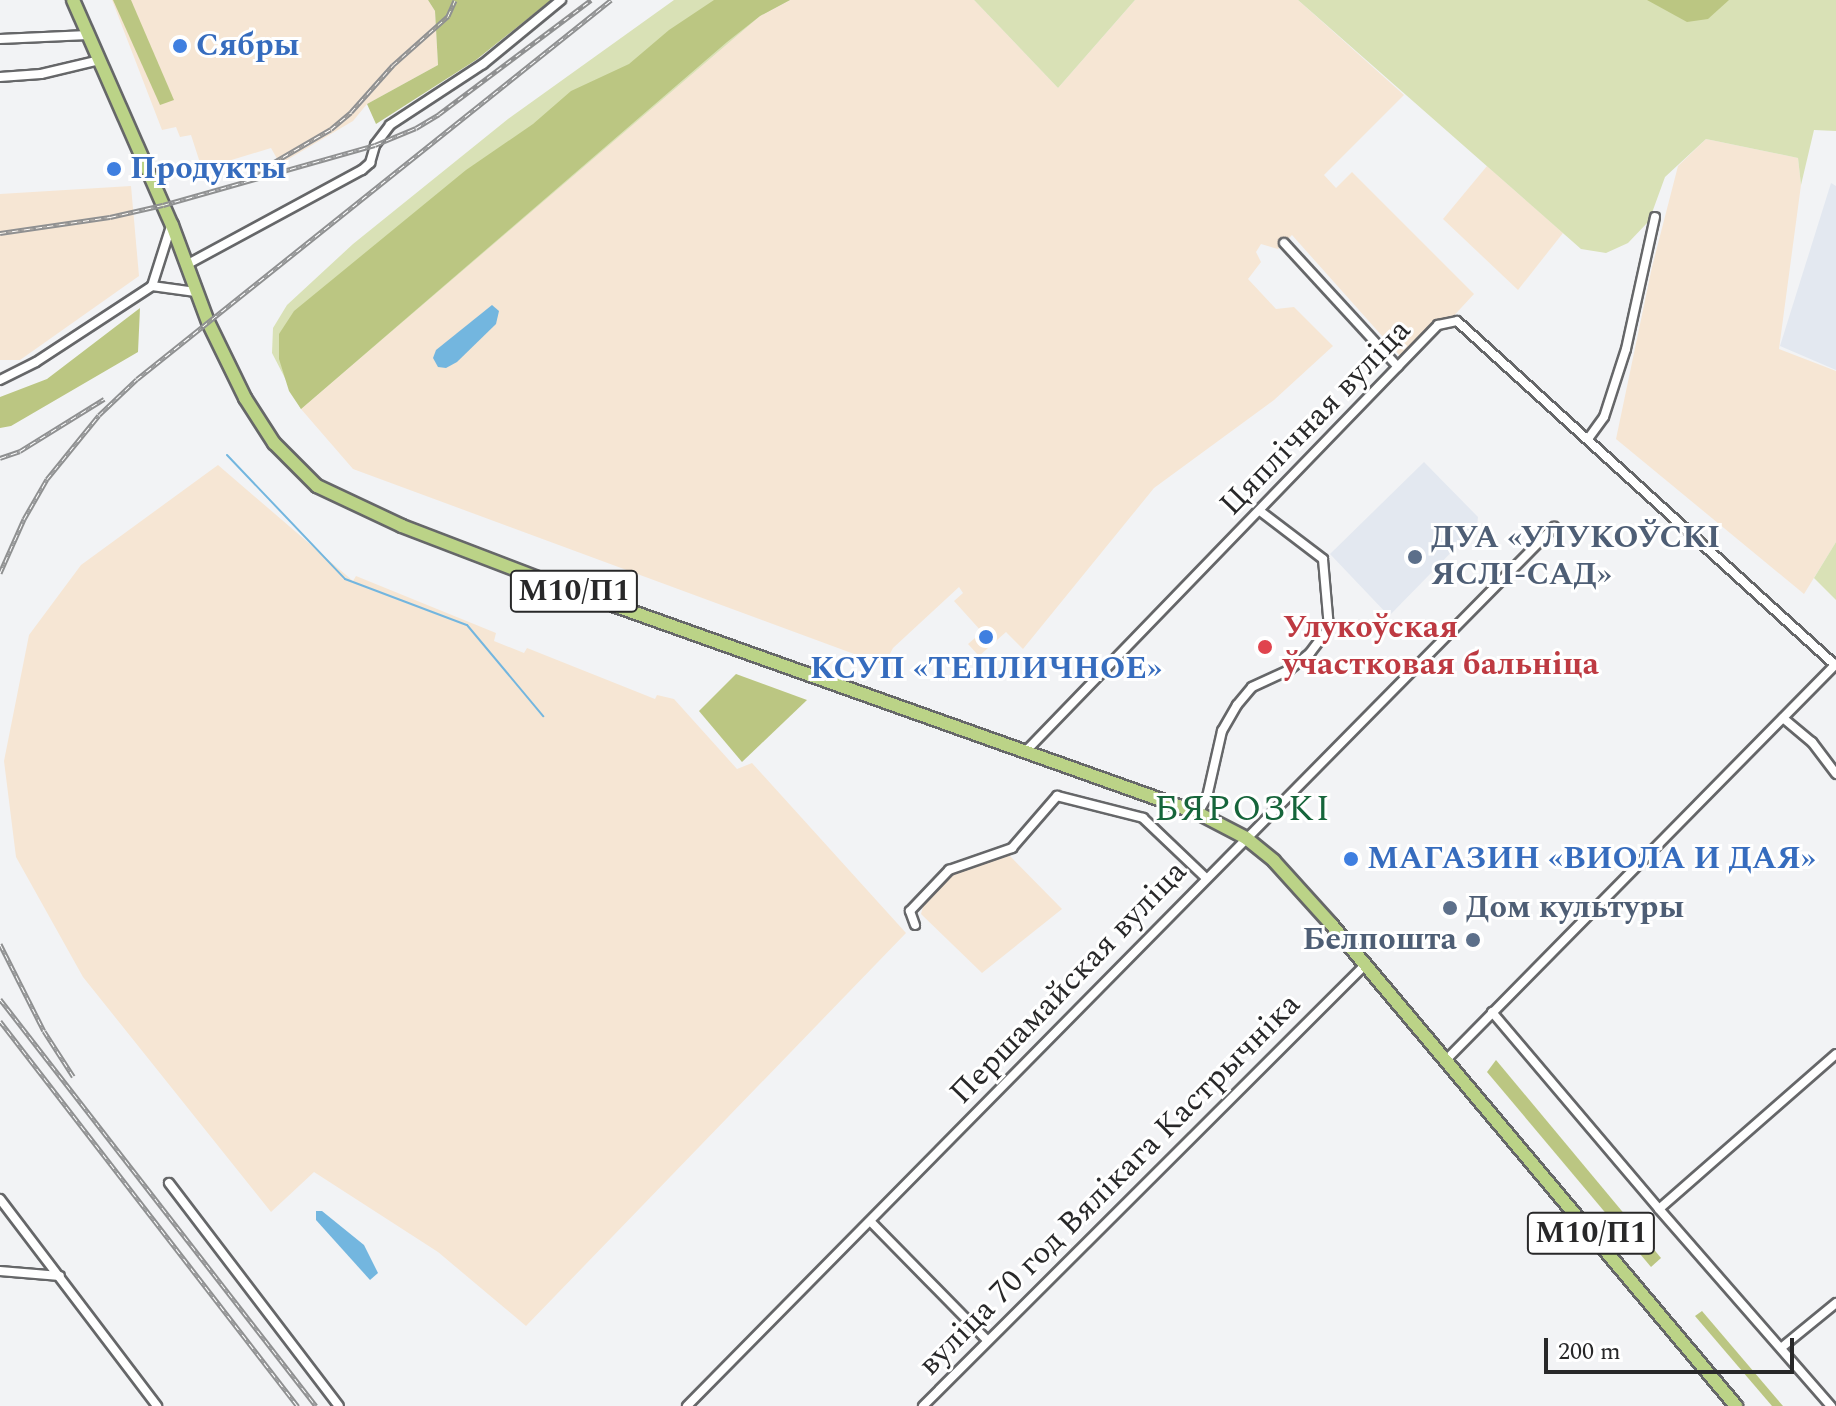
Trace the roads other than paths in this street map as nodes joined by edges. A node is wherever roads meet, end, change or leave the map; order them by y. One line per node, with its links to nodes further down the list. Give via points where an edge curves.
1 (73, 0): 3 (main road, М10/П1)
2 (561, 0): 10 (street, via 483,64 390,125 362,170)
3 (88, 35): 4 (street); 5 (main road, М10/П1)
4 (0, 39)
5 (100, 60): 6 (street); 8 (main road, М10/П1)
6 (0, 77)
7 (1655, 217): 15 (street, via 1626,349 1604,417)
8 (172, 225): 10 (main road, М10/П1); 11 (street)
9 (1284, 243): 13 (street)
10 (188, 264): 12 (main road, М10/П1)
11 (152, 286): 12 (street); 14 (street)
12 (196, 292): 20 (main road, М10/П1, via 260,422 317,486 402,526 540,579)
13 (1398, 367): 15 (street, Цяплічная вуліца, via 1438,325 1457,321); 16 (street, Цяплічная вуліца)
14 (0, 380)
15 (1588, 439): 18 (street, Цяплічная вуліца)
16 (1260, 511): 20 (street, Цяплічная вуліца); 22 (street, via 1323,559 1329,628 1310,653 1289,670 1252,687 1237,705 1222,731 1207,797)
17 (1554, 527): 23 (street, Першамайская вуліца)
18 (1836, 664): 19 (street)
19 (1783, 718): 21 (street, via 1812,742); 27 (street)
20 (1025, 752): 22 (main road, М10/П1)
21 (1836, 774)
22 (1198, 813): 23 (main road, М10/П1)
23 (1246, 838): 24 (street, Першамайская вуліца); 26 (main road, М10/П1, via 1274,861)
24 (1205, 877): 25 (street, via 1143,818 1057,796 1012,848 949,870 910,911); 33 (street, Першамайская вуліца)
25 (915, 925)
26 (1365, 965): 29 (main road, М10/П1); 37 (street, вуліца 70 год Вялікага Кастрычніка)
27 (1492, 1012): 29 (street); 32 (street)
28 (1836, 1054): 32 (street)
29 (1446, 1060): 43 (main road, М10/П1)
30 (169, 1183): 40 (street)
31 (0, 1199): 35 (street)
32 (1659, 1209): 38 (street)
33 (871, 1222): 37 (street); 41 (street, Першамайская вуліца)
34 (0, 1271): 35 (street)
35 (60, 1276): 39 (street)
36 (1836, 1303): 38 (street)
37 (987, 1340): 42 (street, вуліца 70 год Вялікага Кастрычніка)
38 (1781, 1348): 44 (street)
39 (157, 1406)
40 (339, 1406)
41 (687, 1406)
42 (923, 1406)
43 (1736, 1406)
44 (1831, 1406)

